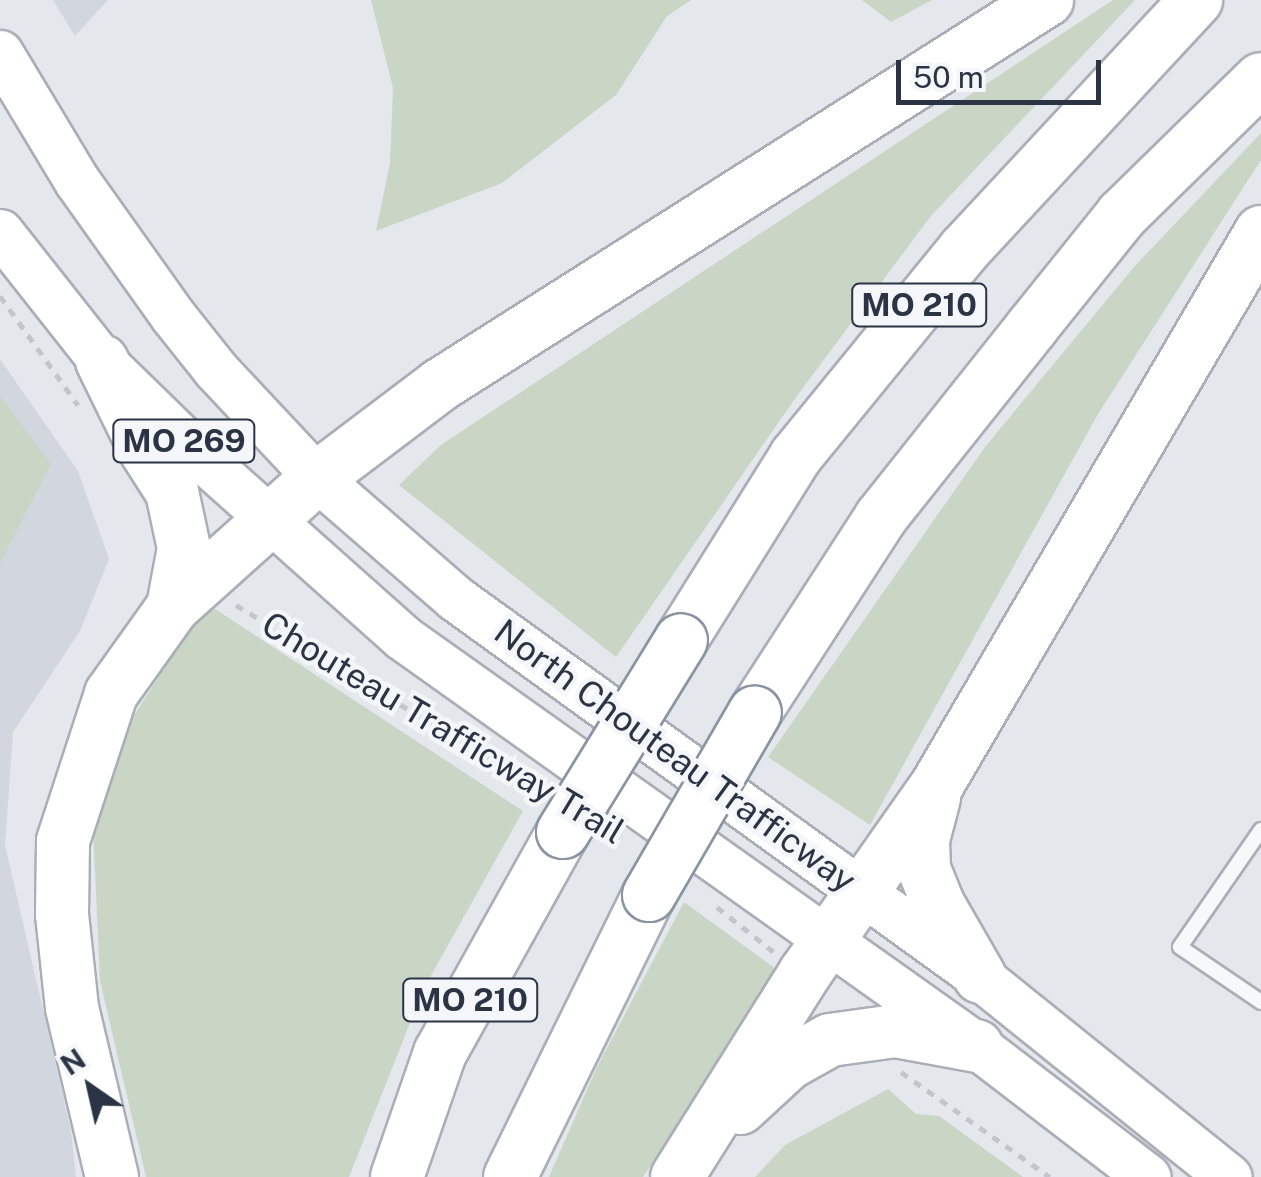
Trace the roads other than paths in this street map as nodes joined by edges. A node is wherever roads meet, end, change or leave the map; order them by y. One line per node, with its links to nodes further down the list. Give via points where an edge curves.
1 (1047, 0): 8 (highway, via 440,384)
2 (1196, 0): 20 (highway, MO 210, bridge, via 964,250 796,456 681,640 556,808 440,1053)
3 (0, 53): 8 (main road, North Chouteau Trafficway, via 77,181 159,296 216,370)
4 (1261, 79): 21 (highway, MO 210, bridge, via 1122,215 881,518 755,712 649,895)
5 (0, 232): 7 (main road, North Chouteau Trafficway)
6 (1261, 232): 11 (highway)
7 (102, 361): 9 (main road, North Chouteau Trafficway / MO 269); 10 (highway, via 172,492)
8 (317, 478): 9 (highway); 13 (main road, North Chouteau Trafficway, via 454,598)
9 (268, 519): 10 (highway); 14 (main road, North Chouteau Trafficway, via 402,638)
10 (187, 594): 19 (highway, via 111,694 64,841 62,914 72,1008)
11 (937, 785): 13 (highway); 15 (highway, via 923,840 924,869)
12 (1261, 830): 16 (lane, via 1180,947)
13 (862, 890): 14 (highway); 15 (main road, North Chouteau Trafficway)
14 (816, 957): 17 (main road, North Chouteau Trafficway); 18 (highway)
15 (980, 977): 23 (main road, North Chouteau Trafficway)
16 (1261, 1002)
17 (977, 1046): 18 (highway, via 895,1031 830,1040 790,1063); 22 (main road, North Chouteau Trafficway)
18 (683, 1167)
19 (112, 1177)
20 (397, 1177)
21 (510, 1177)
22 (1148, 1177)
23 (1228, 1177)

